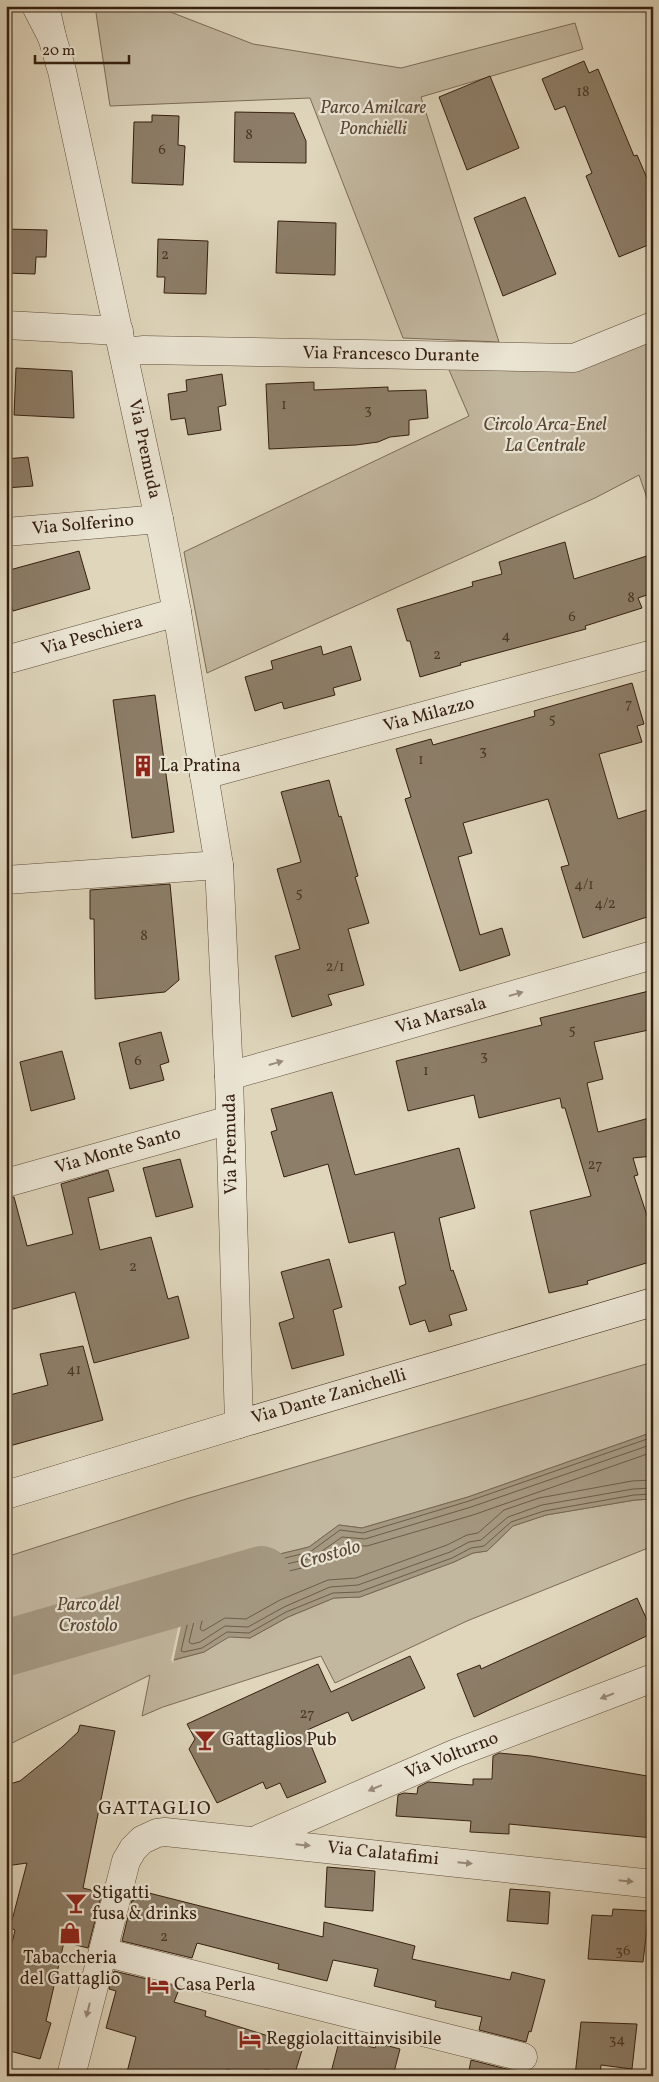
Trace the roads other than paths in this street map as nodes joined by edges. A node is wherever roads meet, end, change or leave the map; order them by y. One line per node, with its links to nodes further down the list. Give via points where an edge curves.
1 (36, 6): 3 (street, Via Premuda)
2 (45, 6): 3 (street, Via Premuda)
3 (52, 37): 6 (street, Via Premuda)
4 (6, 325): 6 (street, Via Francesco Durante)
5 (653, 326): 6 (street, Via Francesco Durante, via 574,358 144,350)
6 (121, 342): 7 (street, Via Premuda)
7 (159, 519): 8 (street, Via Solferino); 9 (street, Via Premuda)
8 (6, 532)
9 (177, 612): 11 (street, Via Peschiera); 12 (street, Via Premuda)
10 (653, 654): 12 (street, Via Milazzo)
11 (6, 660)
12 (204, 775): 13 (street, Via Premuda)
13 (219, 865): 14 (street); 16 (street, Via Premuda)
14 (6, 880)
15 (653, 955): 16 (street, Via Marsala, one-way to 15)
16 (229, 1076): 17 (street, Via Premuda)
17 (230, 1120): 18 (street, Via Monte Santo); 20 (street, Via Premuda)
18 (6, 1183)
19 (653, 1302): 20 (street, Via Dante Zanichelli)
20 (239, 1424): 21 (street, Via Dante Zanichelli)
21 (6, 1495)
22 (653, 1678): 23 (street, Via Volturno, one-way to 23, via 456,1753)
23 (255, 1840): 24 (street, Via Calatafimi, one-way to 24); 25 (street, Via Calatafimi, via 157,1833 137,1845 126,1862)
24 (653, 1884)
25 (103, 1952): 26 (street); 27 (street, one-way to 27)
26 (523, 2057)
27 (71, 2076)

